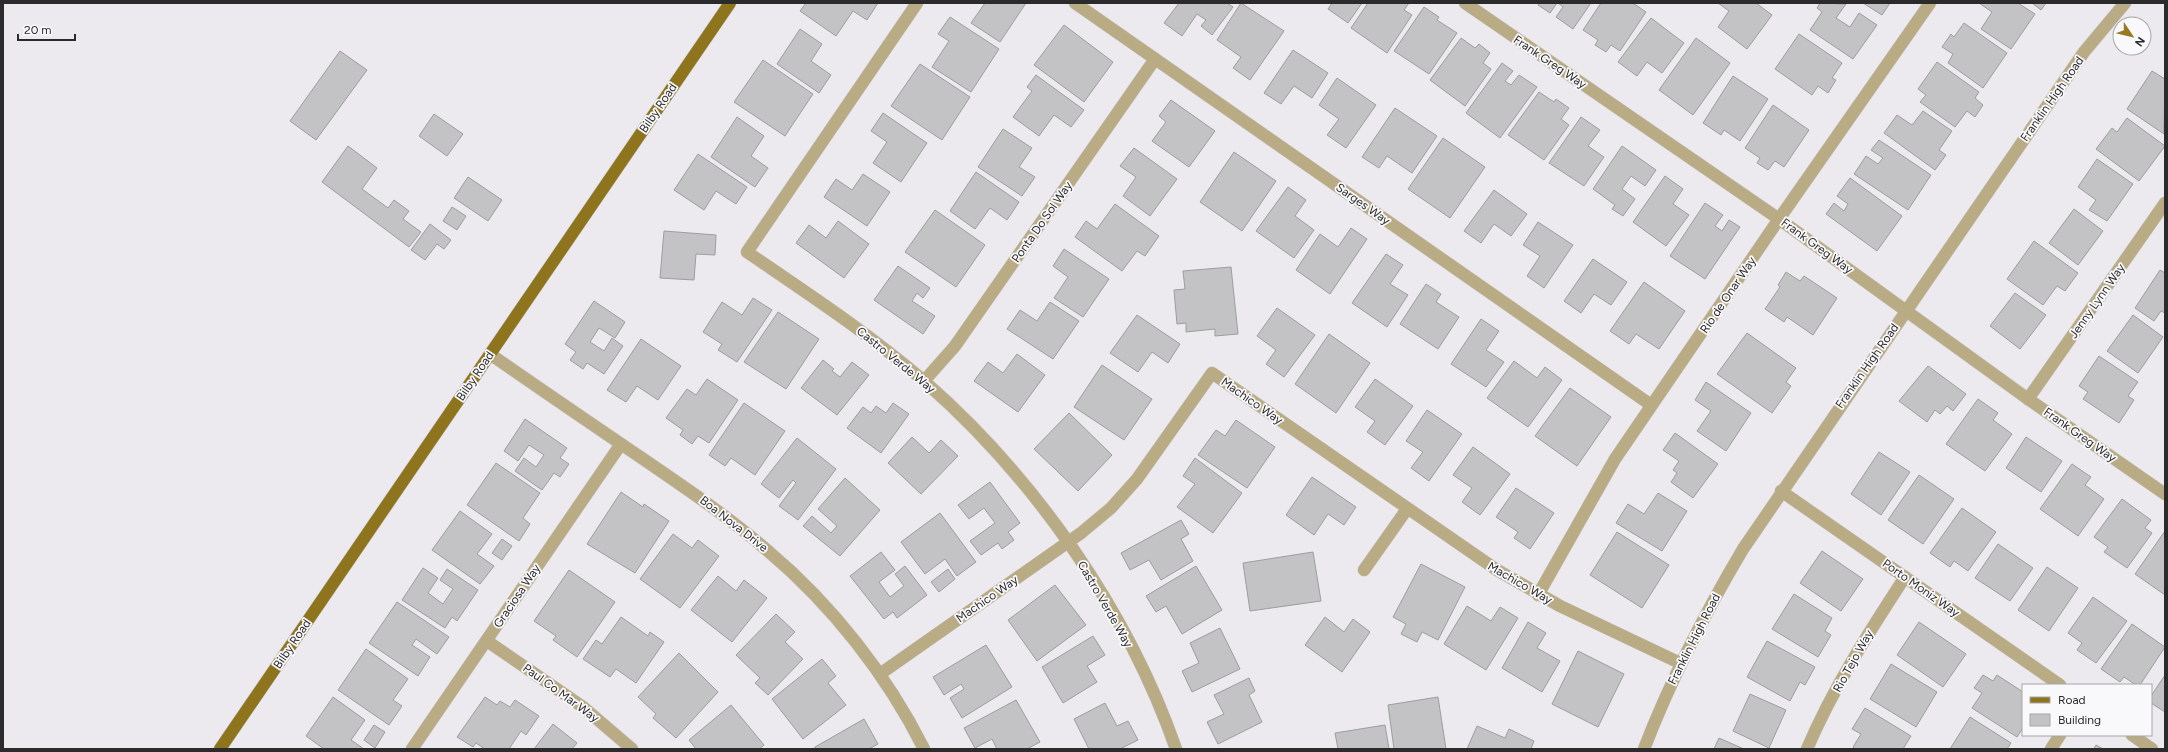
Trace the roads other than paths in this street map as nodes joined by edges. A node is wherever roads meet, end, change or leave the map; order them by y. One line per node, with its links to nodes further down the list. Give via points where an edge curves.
1 (730, 3): 11 (main road, Bilby Road)
2 (917, 3): 12 (street, Castro Verde Way, via 747,252 870,337)
3 (1075, 3): 7 (street, Sarges Way)
4 (1465, 3): 9 (street, Frank Greg Way)
5 (1930, 3): 9 (street, Rio de Onar Way)
6 (2125, 3): 10 (street, Franklin High Road, via 2084,52)
7 (1155, 59): 12 (street, Ponta Do Sol Way, via 955,346); 14 (street, Sarges Way)
8 (2165, 203): 13 (street, Jenny Lynn Way)
9 (1779, 218): 10 (street, Frank Greg Way); 14 (street, Rio de Onar Way)
10 (1905, 310): 13 (street, Frank Greg Way); 16 (street, Franklin High Road)
11 (490, 354): 15 (street, Boa Nova Drive); 29 (main road, Bilby Road)
12 (924, 381): 19 (street, Castro Verde Way, via 1008,466)
13 (2028, 399): 17 (street, Frank Greg Way)
14 (1651, 405): 22 (street, Rio de Onar Way, via 1615,459)
15 (621, 444): 23 (street, Graciosa Way); 25 (street, Boa Nova Drive, via 720,512 769,551 842,625)
16 (1781, 491): 21 (street, Porto Moniz Way); 24 (street, Franklin High Road, via 1720,587)
17 (2165, 494)
18 (1407, 509): 19 (street, Machico Way, via 1212,373 1137,479 1111,508); 20 (street); 22 (street, Machico Way)
19 (1068, 542): 25 (street, Machico Way); 33 (street, Castro Verde Way, via 1108,605 1144,672)
20 (1364, 570)
21 (1905, 577): 26 (street, Porto Moniz Way); 35 (street, Rio Tejo Way, via 1844,674)
22 (1538, 595): 24 (street, Machico Way)
23 (487, 641): 30 (street, Graciosa Way); 31 (street, Paul Co Mar Way, via 583,707)
24 (1680, 663): 34 (street, Franklin High Road)
25 (880, 674): 32 (street, Boa Nova Drive)
26 (2059, 684)
27 (2059, 736): 36 (street)
28 (2133, 736): 37 (street)
29 (220, 749)
30 (412, 749)
31 (632, 749)
32 (924, 749)
33 (1176, 749)
34 (1644, 749)
35 (1807, 749)
36 (2051, 749)
37 (2152, 749)

